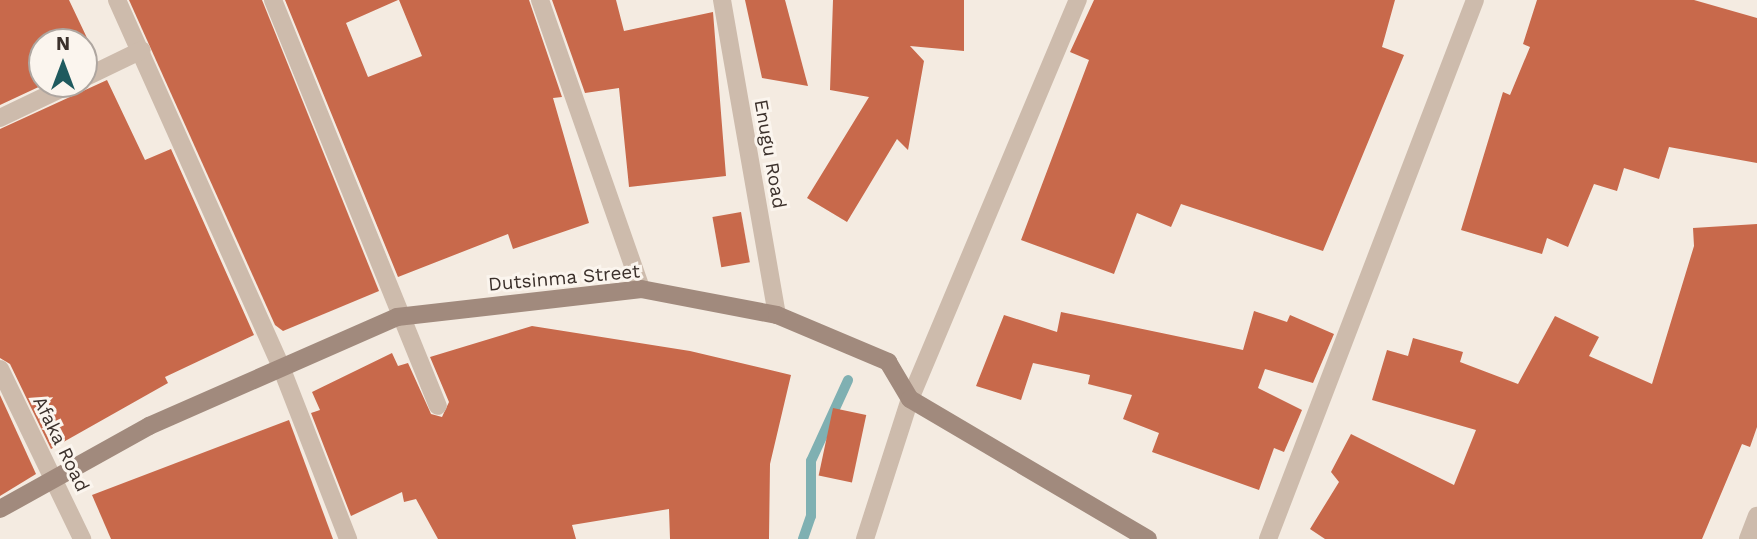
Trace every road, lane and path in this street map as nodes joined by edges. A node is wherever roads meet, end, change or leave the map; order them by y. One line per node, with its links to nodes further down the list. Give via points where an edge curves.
1 (117, 0): 7 (street)
2 (273, 0): 13 (street)
3 (540, 0): 11 (street)
4 (722, 0): 12 (street, Enugu Road)
5 (1078, 0): 16 (street)
6 (1475, 0): 25 (street)
7 (142, 50): 8 (street); 14 (street)
8 (98, 71)
9 (42, 98): 10 (street)
10 (0, 118)
11 (641, 289): 12 (street, Dutsinma Street); 13 (street, Dutsinma Street)
12 (777, 315): 16 (street, Dutsinma Street, via 888,362)
13 (397, 317): 14 (street, Dutsinma Street); 17 (street)
14 (281, 367): 18 (street, Dutsinma Street); 22 (street)
15 (0, 369): 18 (street, Afaka Road)
16 (910, 399): 23 (street); 24 (street, Dutsinma Street)
17 (438, 406)
18 (54, 474): 19 (street, Dutsinma Street); 21 (street, Afaka Road)
19 (0, 509)
20 (1757, 516): 26 (street)
21 (82, 539)
22 (348, 539)
23 (865, 539)
24 (1148, 539)
25 (1268, 539)
26 (1748, 539)

